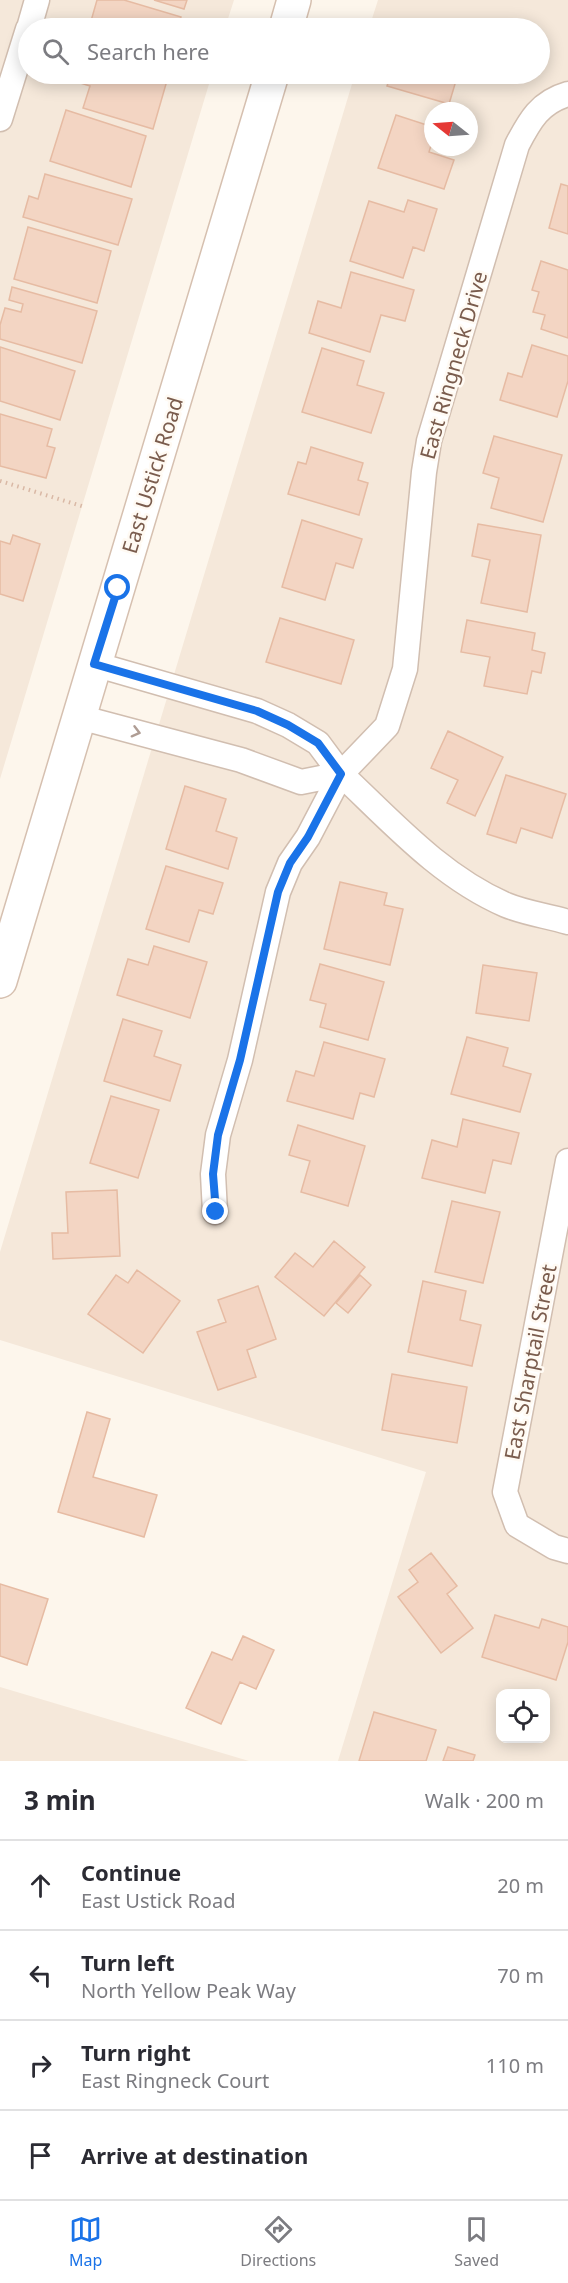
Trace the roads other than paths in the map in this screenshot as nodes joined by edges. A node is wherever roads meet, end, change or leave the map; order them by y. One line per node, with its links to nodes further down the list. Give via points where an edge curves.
1 (37, 0): 3 (street)
2 (294, 0): 4 (main road)
3 (31, 18)
4 (289, 18)
5 (18, 61): 8 (street)
6 (269, 84): 9 (main road, East Ustick Road)
7 (562, 96): 11 (street, East Ringneck Drive, via 531,117 517,145 437,411 424,472 405,669 387,726)
8 (0, 119)
9 (94, 664): 10 (main road, East Ustick Road); 11 (street, via 257,711 318,743)
10 (80, 717): 11 (street, one-way to 11, via 241,760 301,782); 13 (main road, East Ustick Road)
11 (341, 774): 12 (street, via 454,876 508,906); 15 (street, East Ringneck Drive, via 290,863 278,892 240,1060 218,1135 213,1174)
12 (568, 922)
13 (0, 981)
14 (568, 1161): 16 (street, East Sharptail Street, via 505,1492 517,1526)
15 (216, 1212)
16 (568, 1551)

